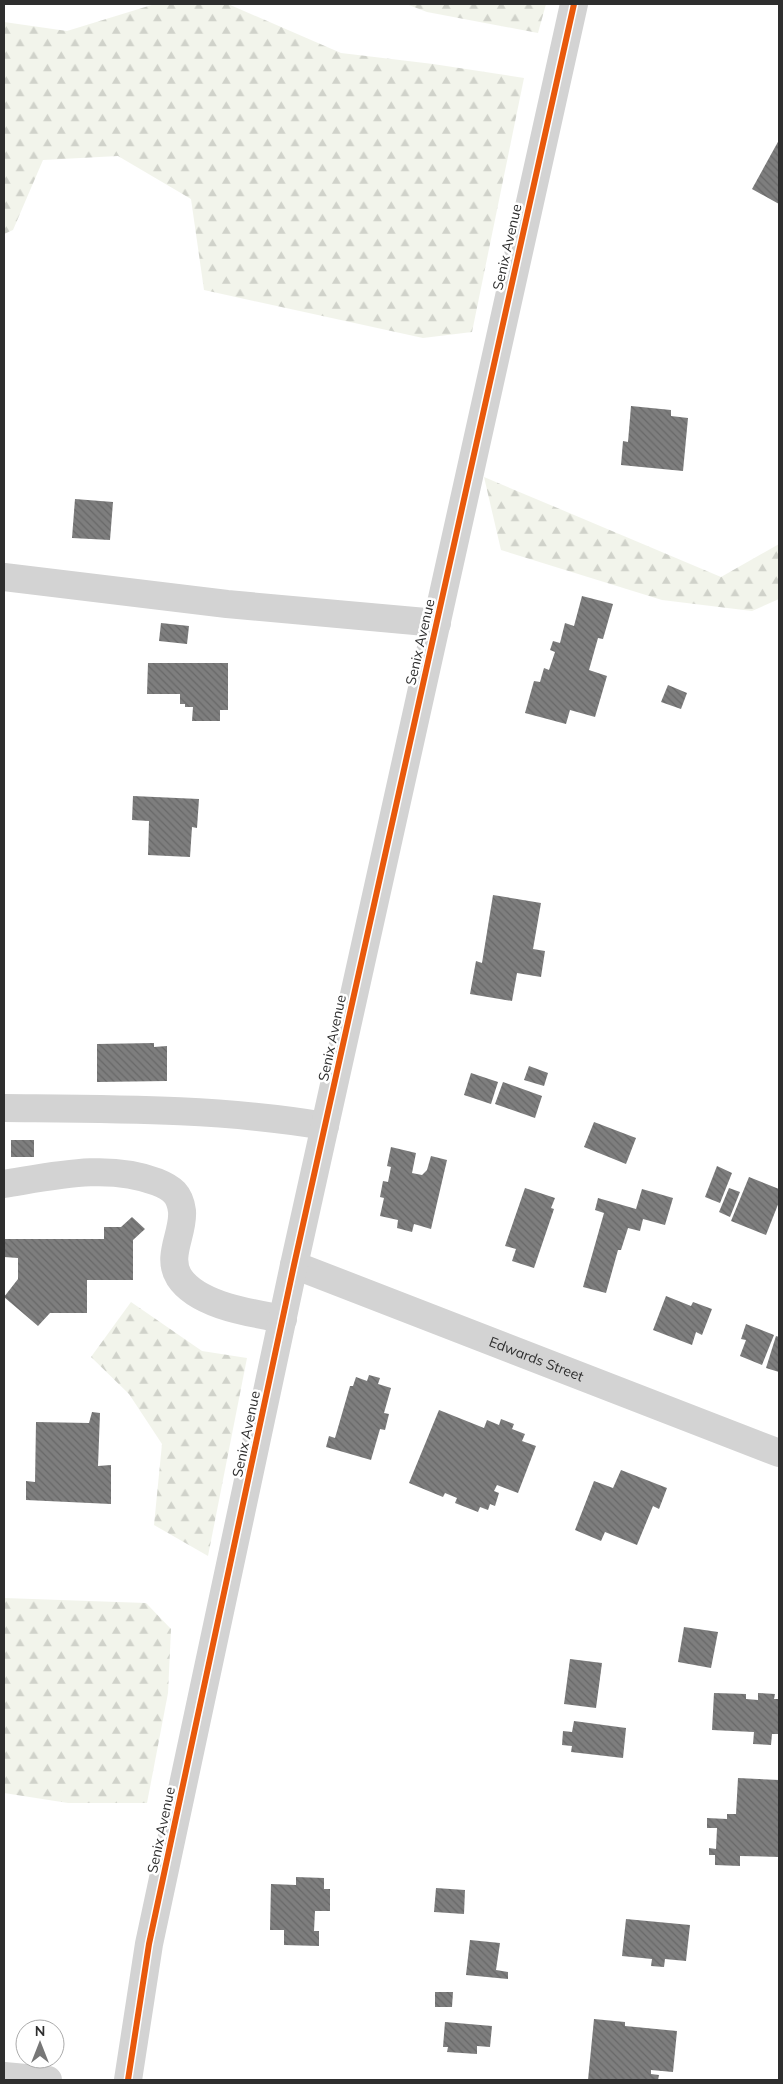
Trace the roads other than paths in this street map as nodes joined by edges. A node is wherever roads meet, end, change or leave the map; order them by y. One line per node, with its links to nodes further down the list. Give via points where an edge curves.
1 (574, 4): 3 (street, Senix Avenue)
2 (4, 577): 3 (street, via 226,604)
3 (437, 623): 5 (street, Senix Avenue)
4 (4, 1108): 5 (street, via 219,1114 280,1118)
5 (325, 1126): 7 (street, Senix Avenue)
6 (4, 1184): 8 (street, via 115,1172 138,1174 171,1188 180,1198 182,1213 174,1263 180,1278 194,1291 214,1302)
7 (294, 1265): 8 (street, Senix Avenue); 9 (street, Edwards Street)
8 (283, 1319): 12 (street, Senix Avenue, via 150,1944)
9 (779, 1453)
10 (4, 2076): 11 (street)
11 (48, 2080)
12 (128, 2080)

